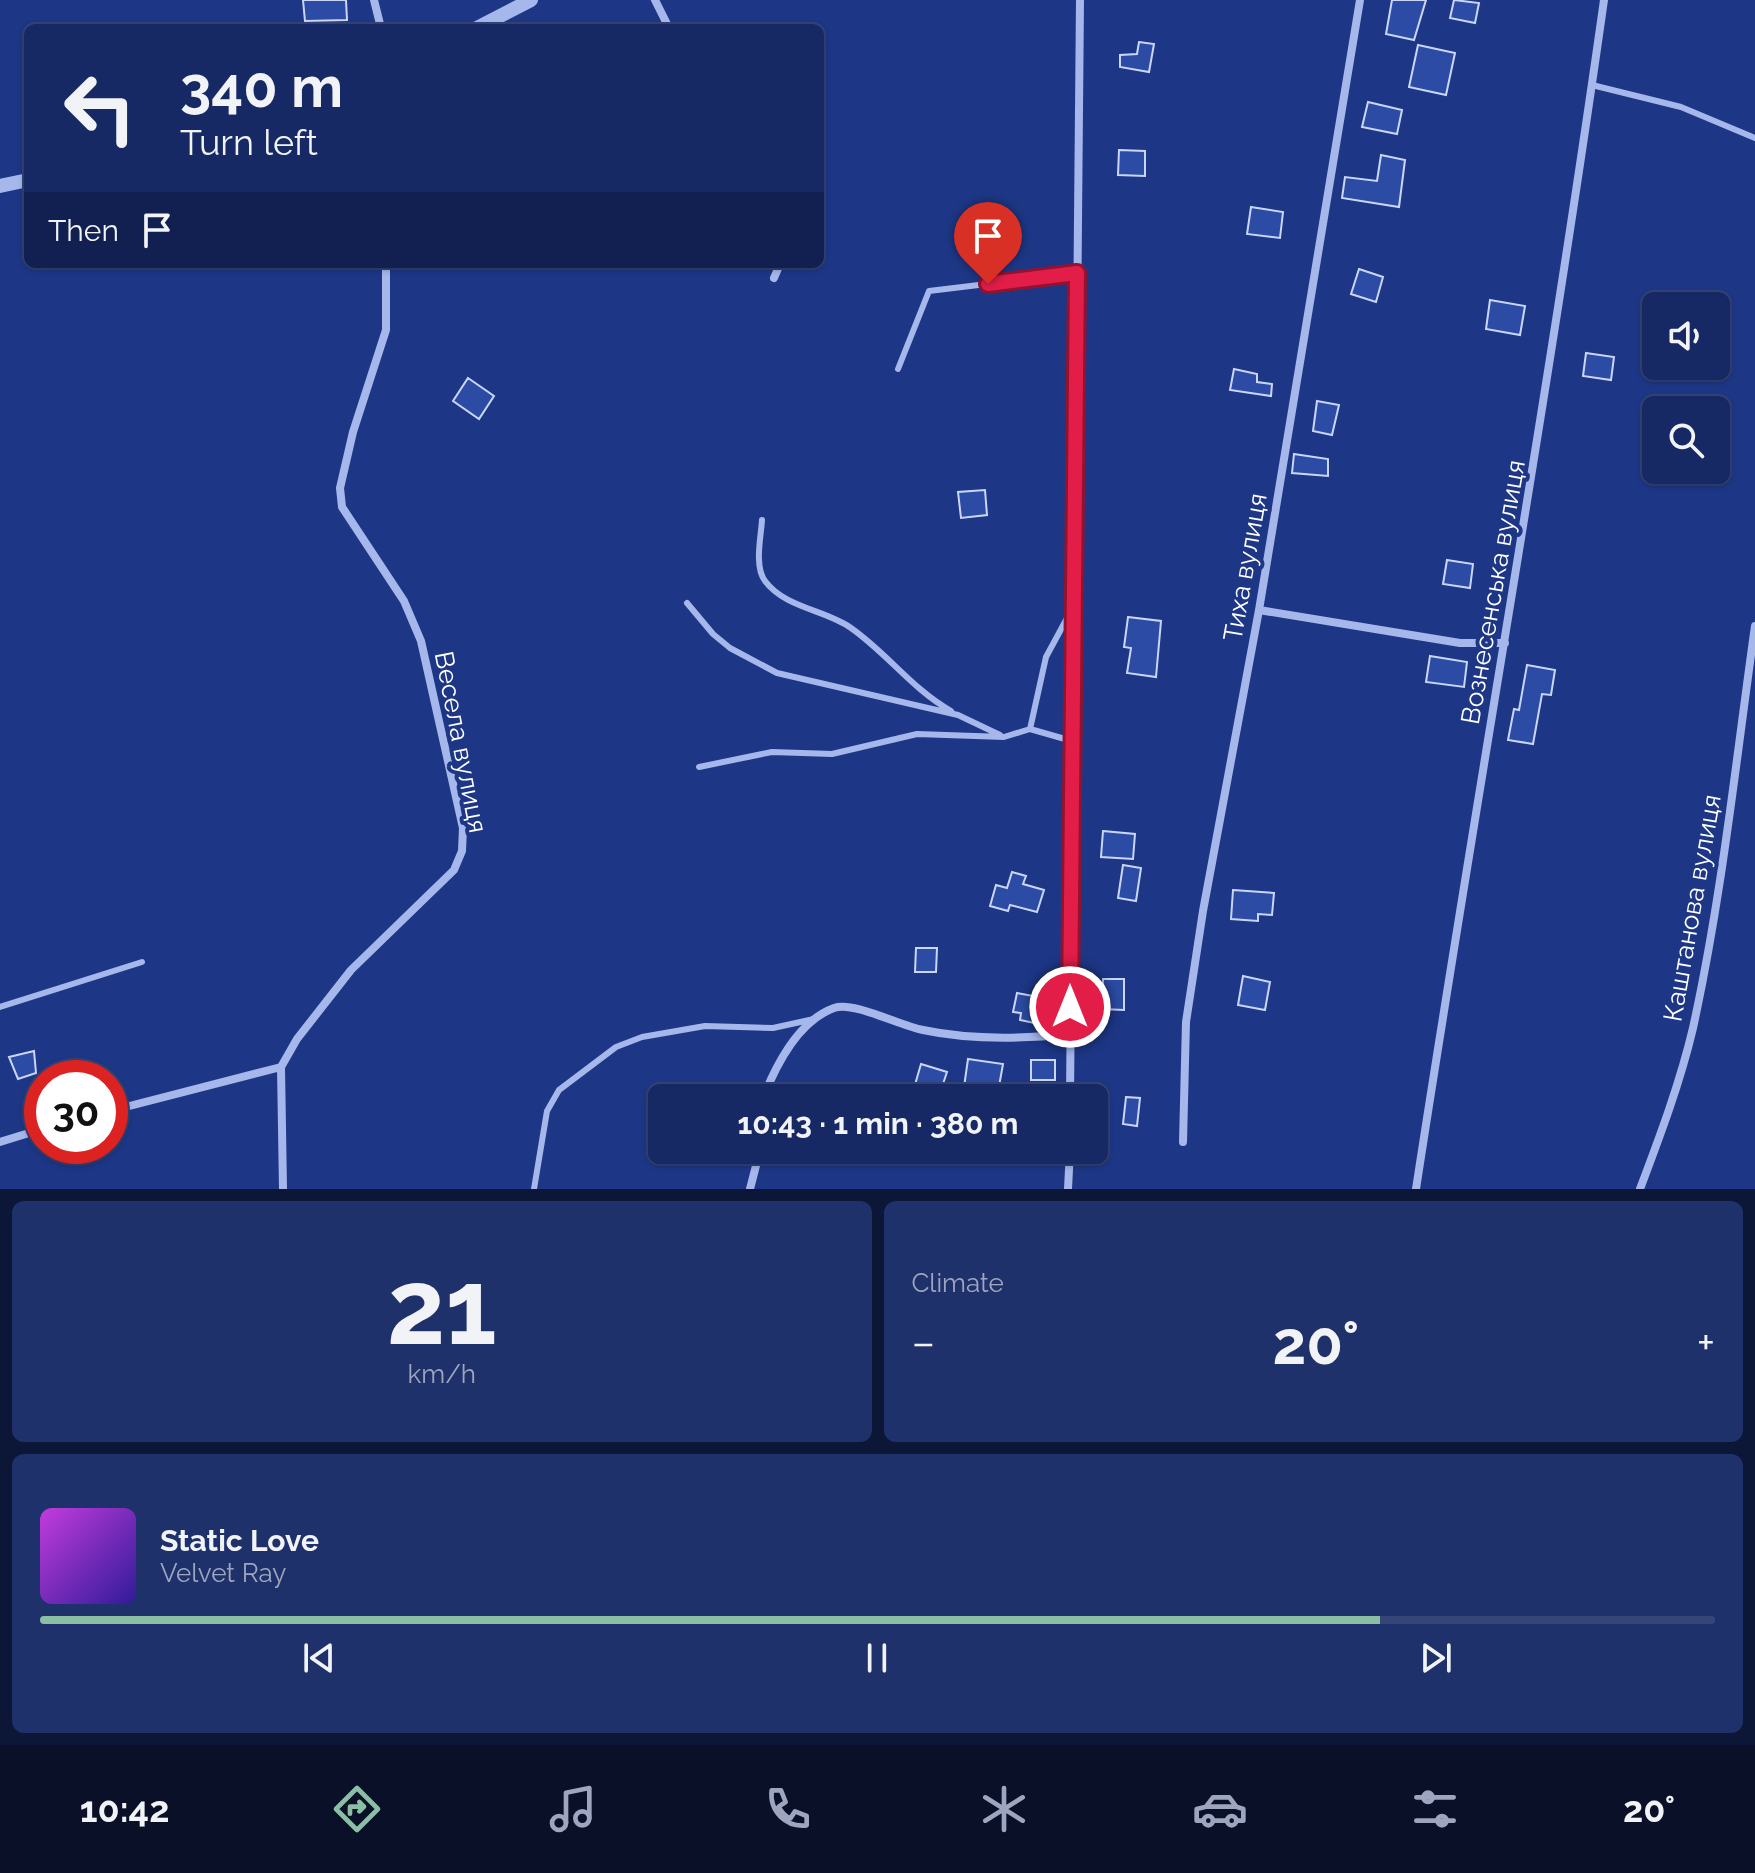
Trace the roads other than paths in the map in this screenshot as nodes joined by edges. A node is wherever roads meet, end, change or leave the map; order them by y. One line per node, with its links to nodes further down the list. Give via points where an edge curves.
1 (374, 0): 7 (street)
2 (531, 0): 8 (street)
3 (655, 0): 9 (street)
4 (1080, 0): 16 (street)
5 (1360, 0): 22 (street, Тиха вулиця)
6 (1604, 0): 10 (street, Вознесенська вулиця)
7 (380, 24)
8 (485, 24)
9 (667, 24)
10 (1592, 85): 11 (lane, via 1681,107); 24 (street, Вознесенська вулиця)
11 (1755, 138)
12 (24, 181): 13 (street)
13 (0, 186)
14 (386, 268): 34 (street, Весела вулиця, via 386,330 353,432 340,488 342,507 404,601 421,641 463,828 462,851 454,870 321,1005)
15 (778, 268): 17 (street)
16 (1077, 273): 18 (lane, via 929,291); 21 (street)
17 (774, 278)
18 (898, 369)
19 (762, 520): 25 (lane, via 759,570 764,580 806,608 848,626 890,658 915,688)
20 (687, 603): 25 (lane, via 730,648 777,673)
21 (1072, 609): 26 (lane, via 1046,657); 28 (street)
22 (1259, 610): 24 (street, via 1460,643); 40 (street, Тиха вулиця, via 1188,1008)
23 (1755, 626): 48 (street, Каштанова вулиця, via 1695,1015 1668,1115)
24 (1505, 643): 47 (street, Вознесенська вулиця)
25 (958, 715): 27 (lane)
26 (1030, 729): 27 (lane); 28 (lane)
27 (1004, 737): 29 (lane, via 917,734 832,754 772,752)
28 (1072, 741): 33 (street)
29 (699, 767)
30 (142, 962): 31 (lane)
31 (0, 1007)
32 (818, 1018): 33 (street, via 835,1008 855,1008 923,1031); 35 (street, via 796,1038); 44 (lane, via 773,1028 705,1026 616,1047 559,1090 547,1111)
33 (1070, 1034): 36 (street)
34 (281, 1067): 37 (street); 43 (street)
35 (769, 1084)
36 (1070, 1084)
37 (128, 1106)
38 (24, 1135): 39 (street)
39 (0, 1142)
40 (1183, 1142)
41 (756, 1164): 45 (street)
42 (1069, 1164): 46 (street)
43 (283, 1189)
44 (534, 1189)
45 (750, 1189)
46 (1068, 1189)
47 (1416, 1189)
48 (1640, 1189)

